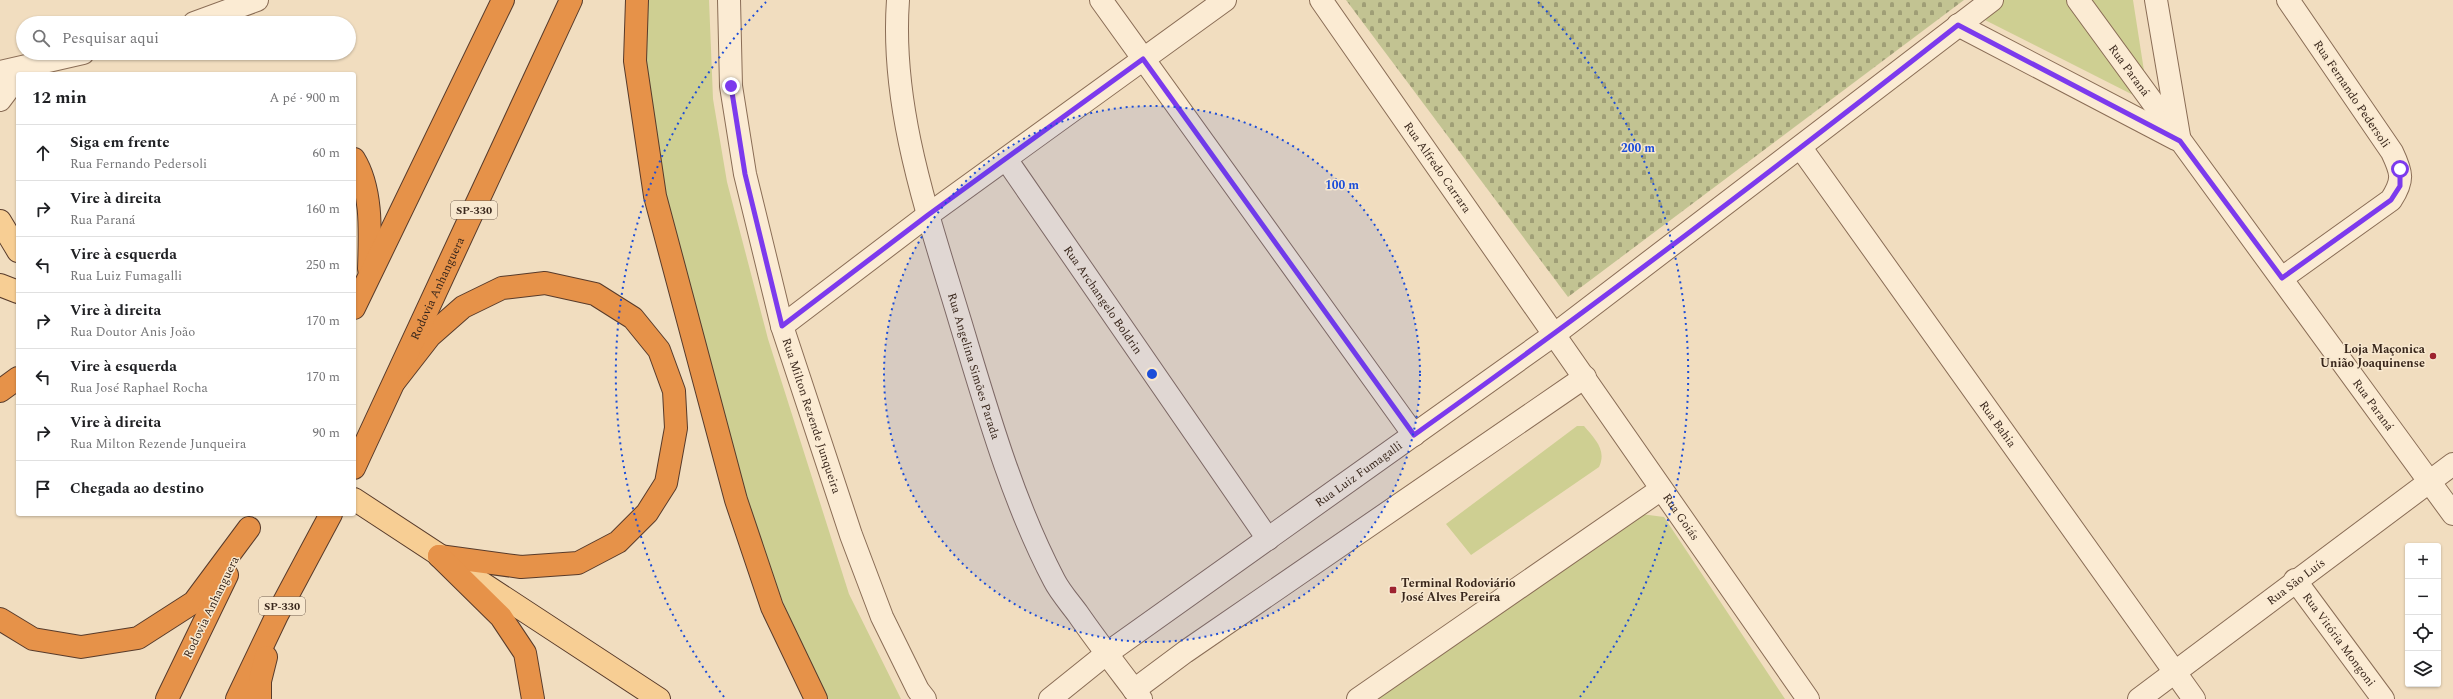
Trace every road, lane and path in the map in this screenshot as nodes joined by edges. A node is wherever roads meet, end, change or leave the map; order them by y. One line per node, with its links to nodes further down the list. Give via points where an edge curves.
1 (257, 0): 14 (street)
2 (503, 0): 30 (highway)
3 (571, 0): 39 (highway, Rodovia Anhanguera / SP-330)
4 (637, 0): 63 (highway, via 635,61 655,196 736,500 772,607)
5 (728, 0): 35 (street, Rua Milton Rezende Junqueira, via 731,86 745,174)
6 (898, 0): 27 (street, Rua Angelina Simões Parada, via 897,53 900,90 907,131)
7 (1102, 0): 16 (street)
8 (1225, 0): 16 (street)
9 (1321, 0): 36 (street, Rua Alfredo Carrara)
10 (1992, 0): 15 (street, Rua Luiz Fumagalli)
11 (2078, 0): 23 (street, Rua Paraná)
12 (2156, 0): 23 (street, Rua Paraná)
13 (2288, 0): 31 (street, Rua Fernando Pedersoli, via 2392,152 2400,169 2400,186 2391,200)
14 (213, 16)
15 (1958, 25): 23 (street, Rua Paraná); 24 (street, Rua Luiz Fumagalli)
16 (1143, 59): 25 (street); 41 (street)
17 (53, 60): 19 (street)
18 (65, 60): 20 (street)
19 (0, 72)
20 (36, 72)
21 (16, 83): 22 (street)
22 (0, 100)
23 (2180, 141): 31 (street, Rua Paraná)
24 (1801, 148): 36 (street, Rua Luiz Fumagalli); 56 (street, Rua Bahia)
25 (1006, 159): 27 (street); 50 (street, Rua Archangelo Boldrin)
26 (356, 163): 30 (highway, via 371,216)
27 (928, 215): 35 (street); 55 (street, Rua Angelina Simões Parada, via 979,383 1026,520 1055,582)
28 (0, 221): 29 (main road)
29 (16, 248)
30 (369, 278): 34 (highway)
31 (2282, 278): 44 (street, Rua Paraná)
32 (0, 285): 33 (main road)
33 (16, 291)
34 (356, 304)
35 (782, 326): 64 (street, Rua Milton Rezende Junqueira, via 851,535 882,617 918,690)
36 (1555, 334): 37 (street, Rua Goiás); 41 (street, Rua Luiz Fumagalli)
37 (1585, 378): 45 (street, Rua Goiás); 57 (street, via 1185,652)
38 (16, 380): 40 (highway)
39 (395, 381): 42 (highway, Rodovia Anhanguera / SP-330); 51 (highway, via 430,336 463,306 502,288 545,283 595,294 633,318 659,350 674,391 676,428 666,483 646,513 618,542 578,563 521,567)
40 (0, 392)
41 (1414, 435): 50 (street, Rua Luiz Fumagalli)
42 (356, 464)
43 (2453, 464): 44 (street, Rua São Luís)
44 (2430, 481): 47 (street, Rua Paraná); 52 (street, Rua São Luís)
45 (1660, 490): 66 (street); 67 (street, Rua Goiás)
46 (356, 500): 51 (main road)
47 (2453, 514)
48 (330, 516): 53 (highway, SP-330)
49 (253, 521): 54 (highway, via 194,602 138,638 81,647 33,639); 58 (highway, Rodovia Anhanguera)
50 (1268, 539): 55 (street, Rua Luiz Fumagalli)
51 (439, 556): 61 (highway, via 501,617 526,653); 62 (main road)
52 (2295, 580): 56 (street, Rua São Luís); 70 (street, Rua Vitória Mongoni)
53 (277, 615): 59 (highway, SP-330); 60 (highway, via 260,681)
54 (0, 619)
55 (1106, 654): 57 (street, Rua Angelina Simões Parada); 65 (street, Rua Luiz Fumagalli)
56 (2175, 672): 68 (street, Rua São Luís); 69 (street, Rua Bahia)
57 (1138, 695)
58 (167, 699)
59 (237, 699)
60 (260, 699)
61 (533, 699)
62 (659, 699)
63 (816, 699)
64 (925, 699)
65 (1050, 699)
66 (1358, 699)
67 (1808, 699)
68 (2138, 699)
69 (2194, 699)
70 (2383, 699)

